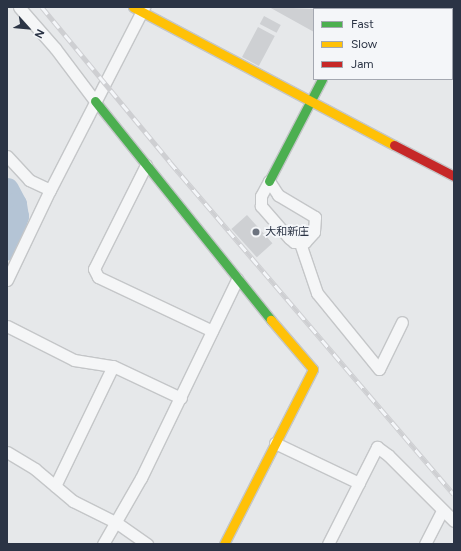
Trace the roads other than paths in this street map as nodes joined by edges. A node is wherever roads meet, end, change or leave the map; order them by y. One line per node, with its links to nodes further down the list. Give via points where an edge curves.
1 (20, 7): 5 (street)
2 (140, 8): 4 (street); 5 (street)
3 (321, 80): 4 (street)
4 (311, 100): 8 (street); 9 (street)
5 (95, 101): 7 (street); 10 (street)
6 (7, 156): 10 (street, via 29,180)
7 (146, 165): 13 (street); 16 (street, via 94,269 98,277)
8 (454, 176)
9 (269, 181): 11 (street, via 261,196 261,206 289,238); 11 (street, via 278,195 314,217 316,223 310,238)
10 (50, 190): 12 (street)
11 (300, 244): 14 (street, via 317,293 378,369)
12 (7, 280)
13 (237, 280): 16 (street); 19 (street, via 313,369)
14 (402, 322)
15 (7, 326): 17 (street, via 74,360)
16 (212, 331): 18 (street)
17 (114, 366): 18 (street); 22 (street)
18 (180, 398): 25 (street)
19 (275, 442): 21 (street); 28 (street)
20 (7, 452): 22 (street, via 35,469)
21 (359, 483): 23 (street, via 377,447); 29 (street)
22 (55, 486): 25 (street, via 73,501)
23 (442, 510): 24 (street); 30 (street)
24 (454, 521)
25 (117, 523): 26 (street); 27 (street)
26 (104, 544)
27 (147, 544)
28 (224, 544)
29 (328, 544)
30 (425, 544)

